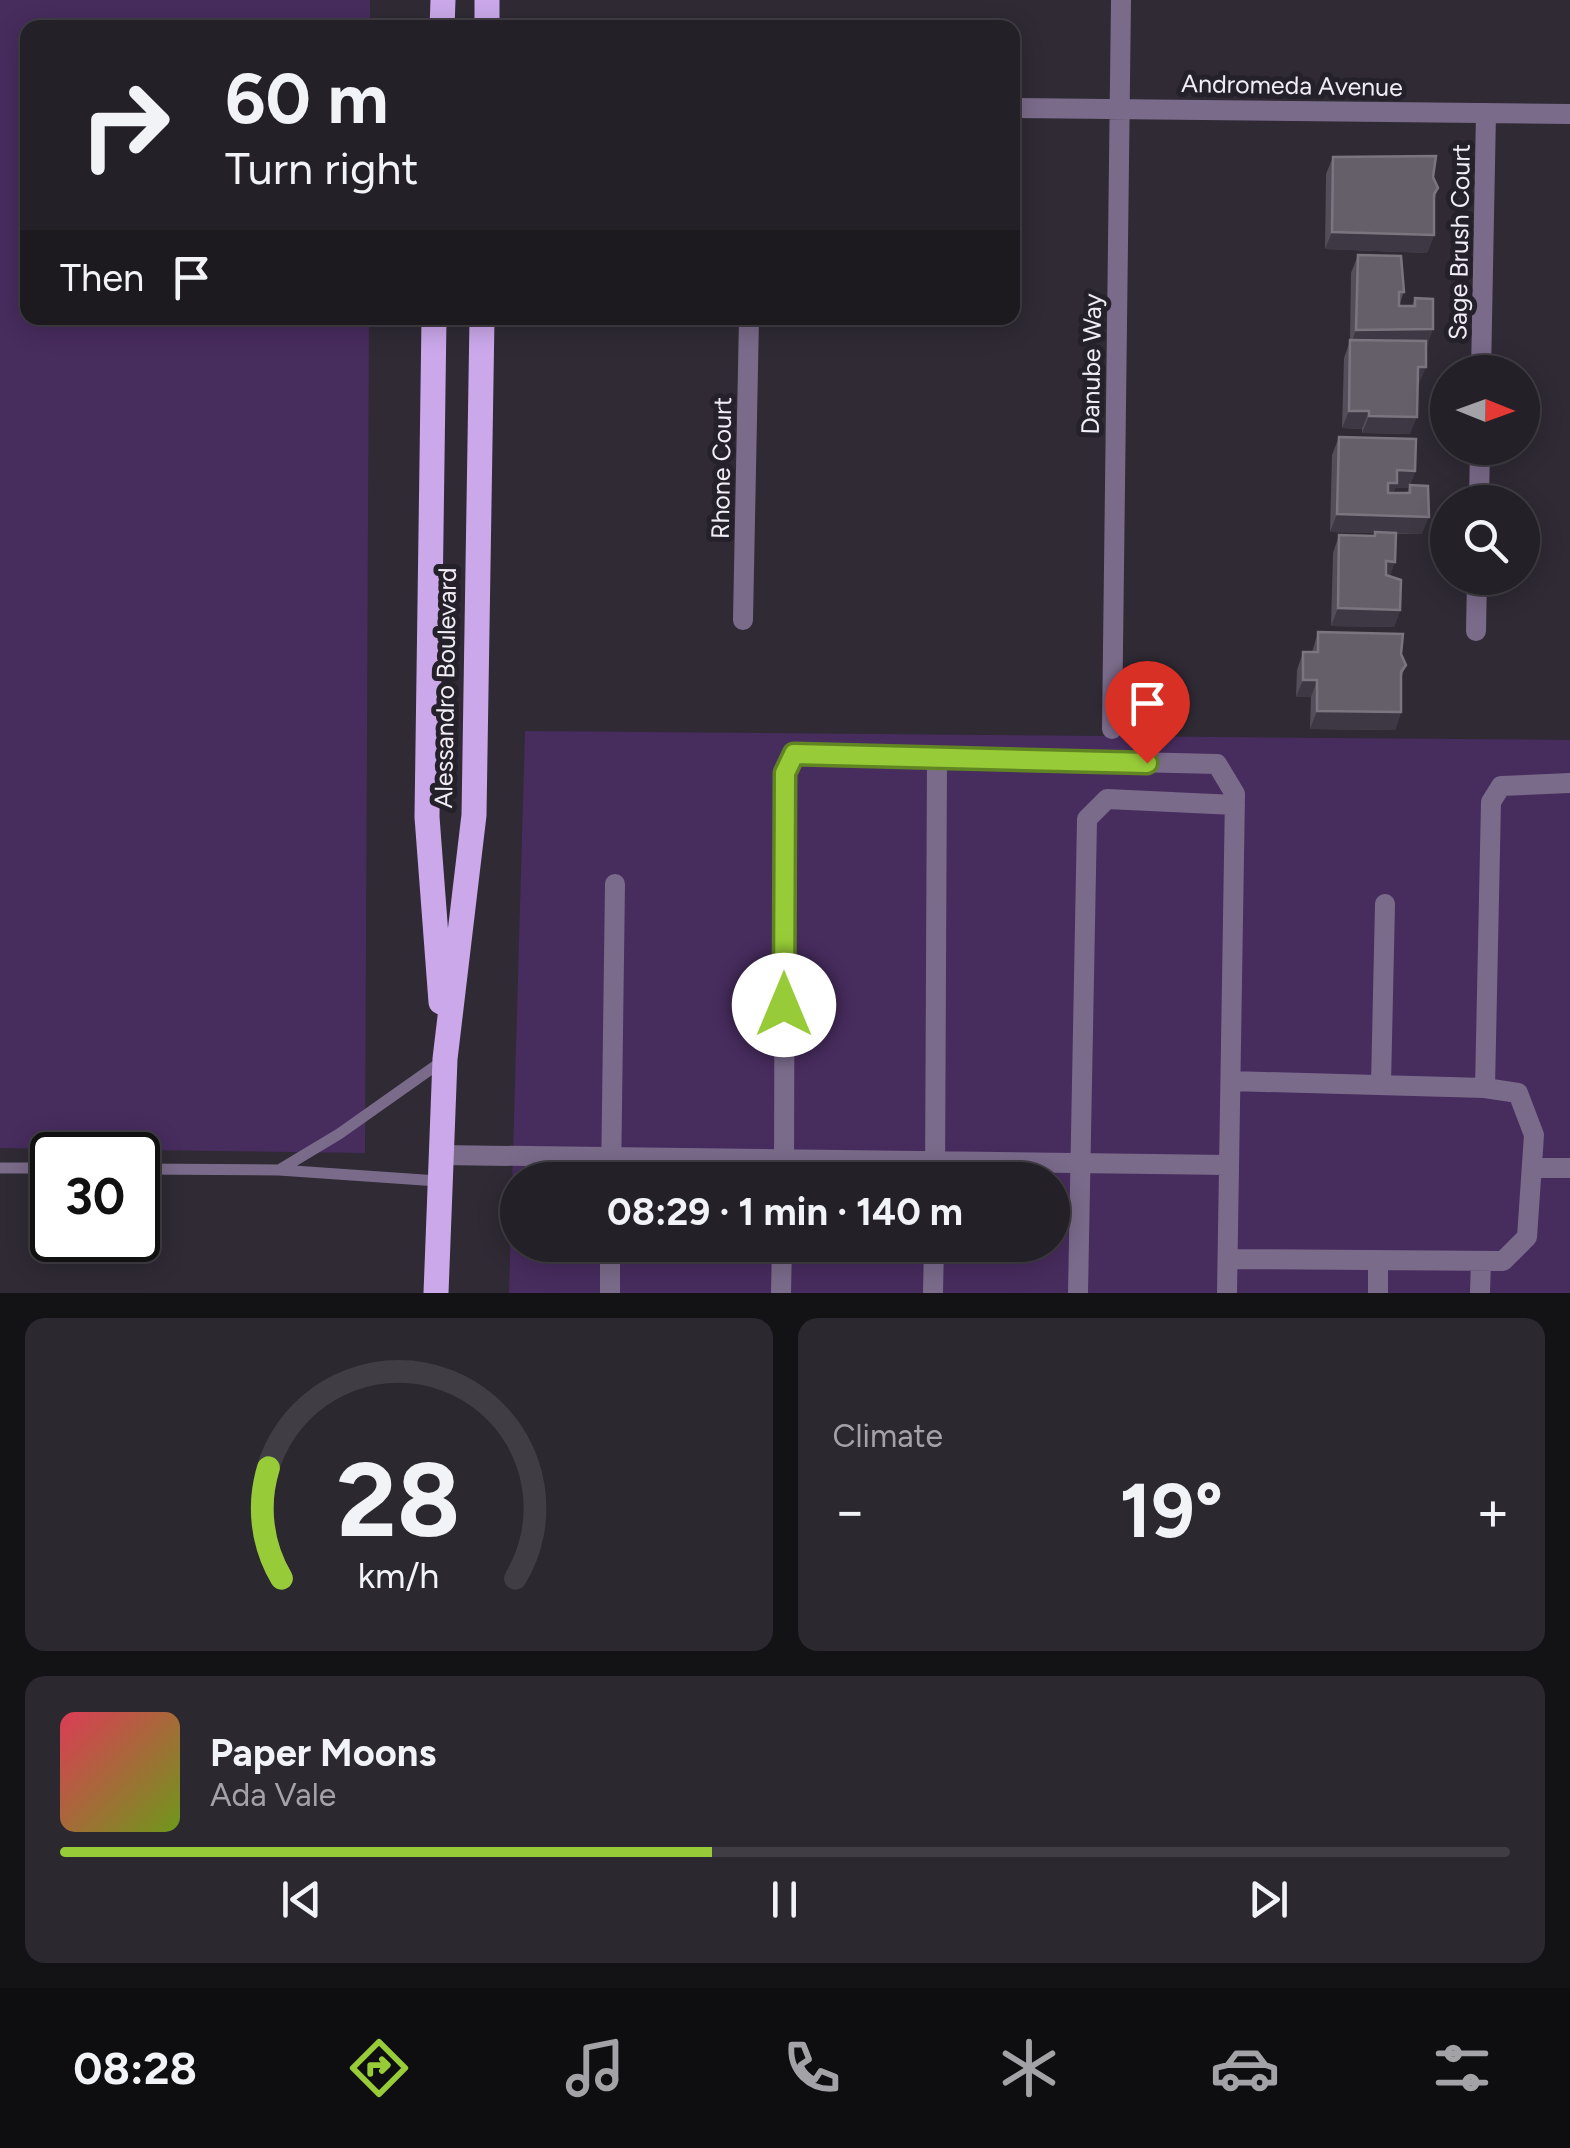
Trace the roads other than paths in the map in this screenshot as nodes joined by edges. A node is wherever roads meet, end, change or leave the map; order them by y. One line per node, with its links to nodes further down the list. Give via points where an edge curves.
1 (1121, 0): 3 (street, Danube Way)
2 (1020, 108): 3 (street, Andromeda Avenue)
3 (1120, 108): 4 (street, Andromeda Avenue); 13 (street, Danube Way)
4 (1486, 113): 5 (street, Andromeda Avenue); 9 (street, Sage Brush Court)
5 (1570, 114)
6 (434, 325): 19 (main road, Alessandro Boulevard, via 427,818)
7 (482, 325): 19 (main road, Alessandro Boulevard, via 474,815)
8 (749, 325): 11 (street, Rhone Court)
9 (1481, 355)
10 (1477, 595): 12 (street)
11 (743, 620)
12 (1476, 631)
13 (1112, 729)
14 (937, 758): 16 (street, via 1217,764); 26 (street, via 794,754 785,773); 27 (street)
15 (1570, 783): 22 (street, via 1502,786 1491,802)
16 (1235, 805): 20 (street); 28 (street, via 1106,799 1087,819)
17 (616, 884): 23 (street)
18 (1385, 904): 21 (street)
19 (445, 1059): 33 (main road, Alessandro Boulevard); 37 (lane)
20 (1231, 1081): 21 (street); 30 (street)
21 (1381, 1085): 22 (street)
22 (1485, 1088): 34 (street, via 1518,1093 1534,1135)
23 (611, 1158): 24 (street); 25 (street); 33 (street)
24 (611, 1162)
25 (669, 1162)
26 (784, 1162)
27 (935, 1162)
28 (1081, 1164): 29 (street); 30 (street); 48 (street)
29 (1070, 1165)
30 (1229, 1165): 38 (street)
31 (0, 1168): 32 (lane)
32 (30, 1168)
33 (439, 1168): 37 (lane); 44 (main road, Alessandro Boulevard)
34 (1532, 1168): 35 (street); 40 (street, via 1527,1237 1503,1261)
35 (1570, 1168)
36 (160, 1169): 37 (lane)
37 (279, 1170)
38 (1228, 1258): 39 (street); 49 (street)
39 (1378, 1260): 40 (street); 50 (street)
40 (1481, 1261): 51 (street)
41 (610, 1262): 45 (street)
42 (782, 1262): 46 (street)
43 (934, 1262): 47 (street)
44 (436, 1293)
45 (610, 1293)
46 (782, 1293)
47 (933, 1293)
48 (1078, 1293)
49 (1227, 1293)
50 (1378, 1293)
51 (1480, 1293)

